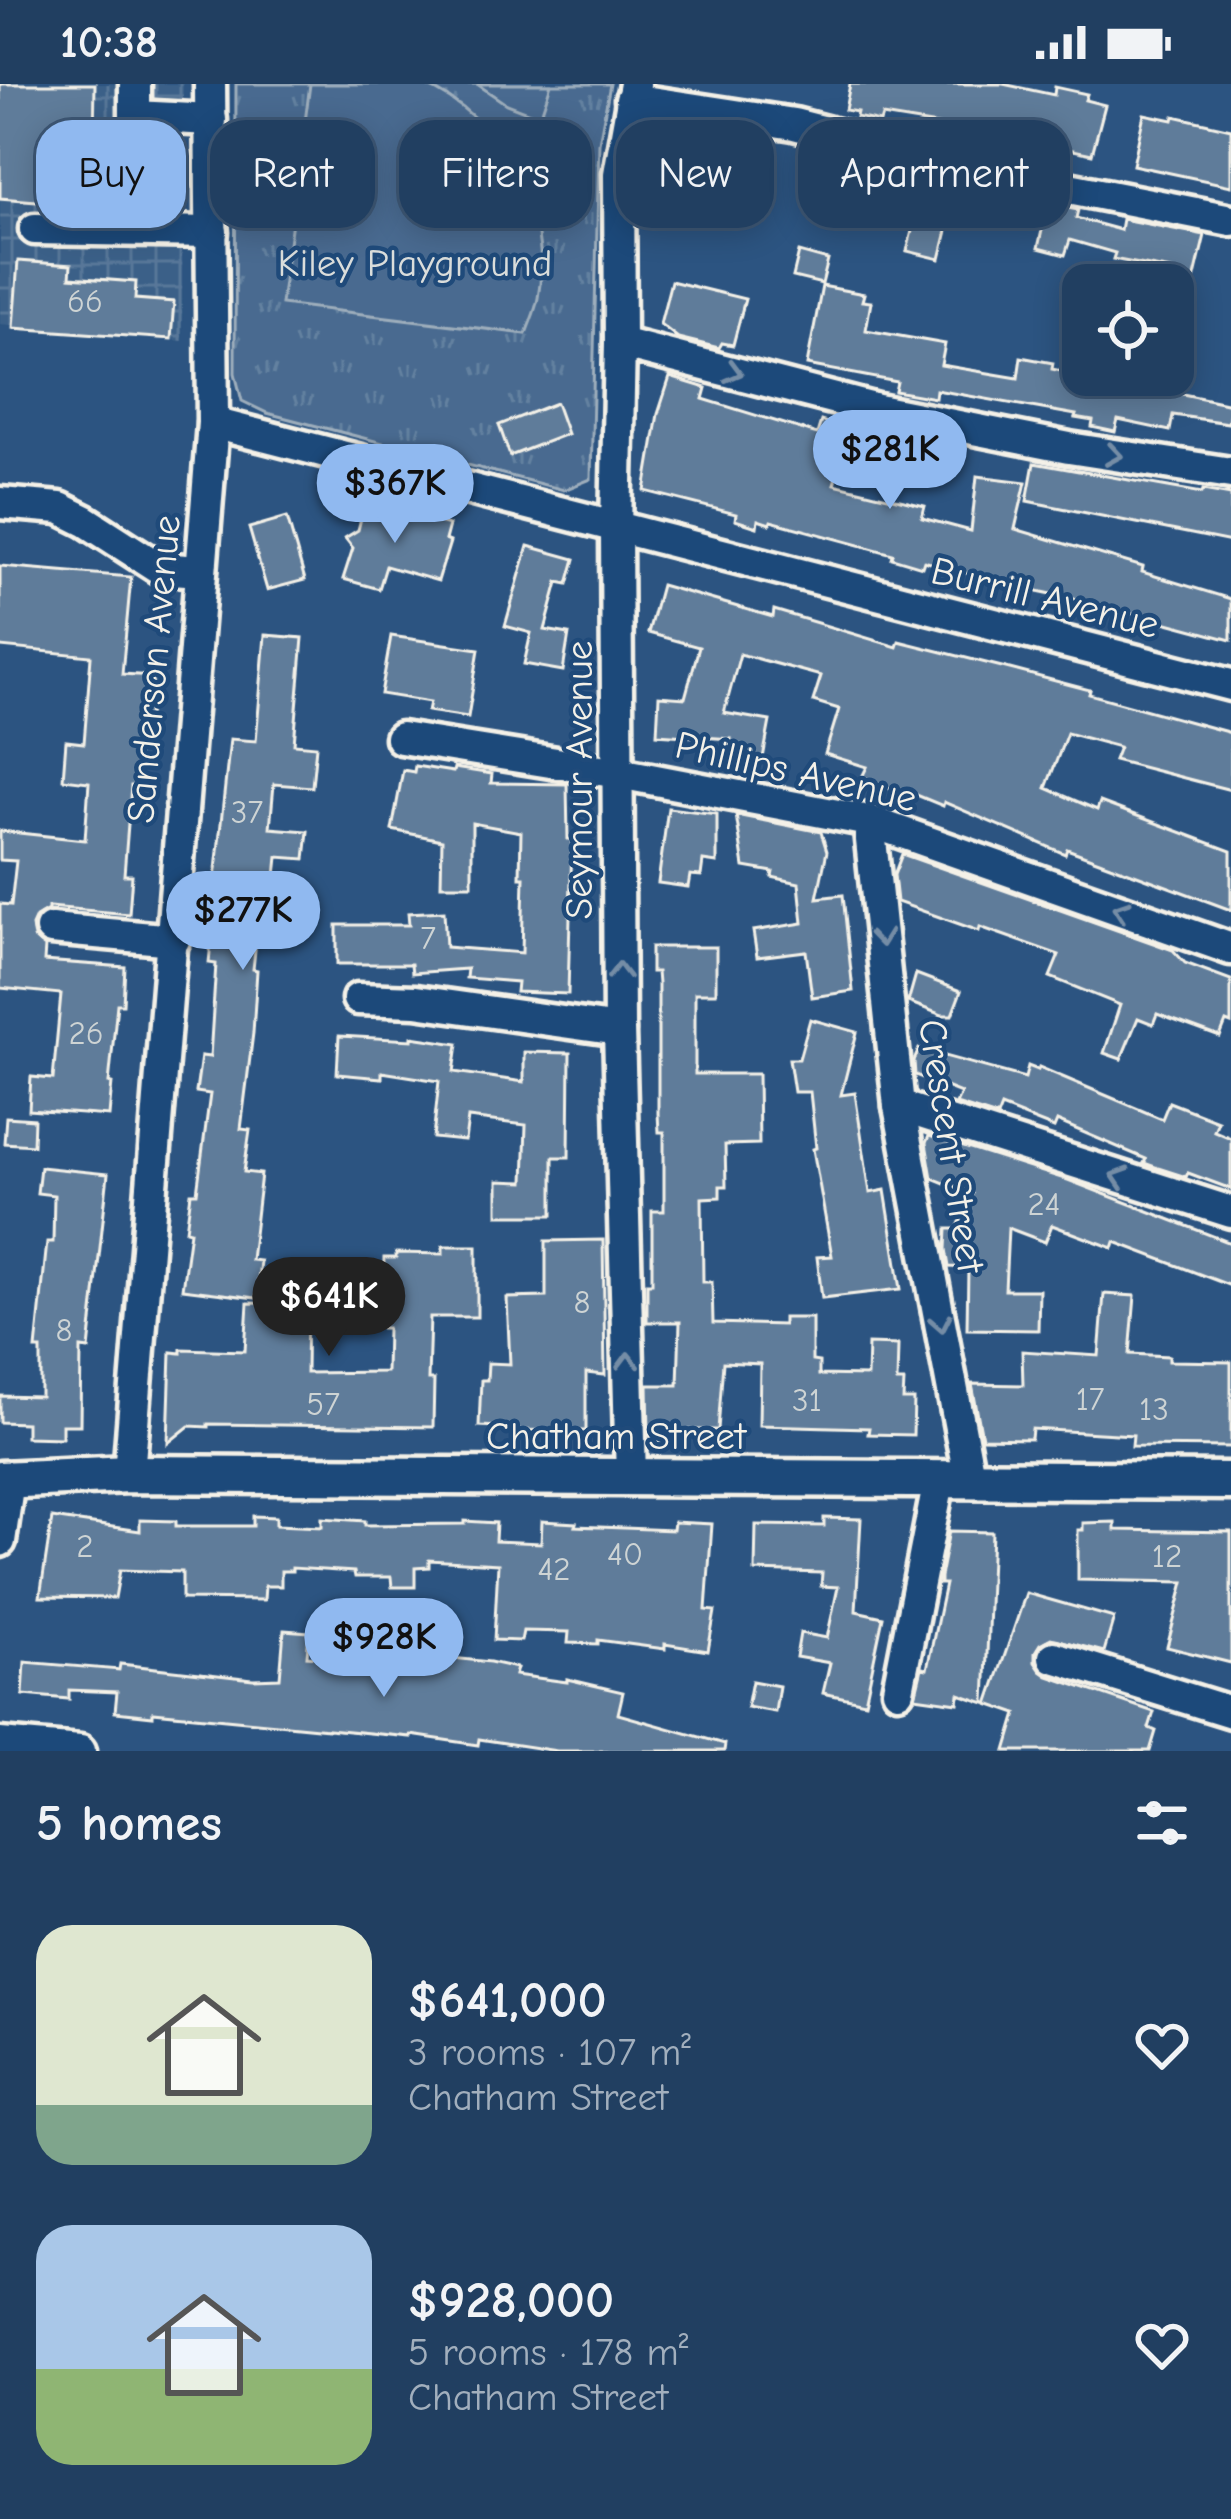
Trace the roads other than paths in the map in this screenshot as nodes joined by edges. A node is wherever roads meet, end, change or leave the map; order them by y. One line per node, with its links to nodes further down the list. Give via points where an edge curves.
1 (135, 84): 4 (street, via 135,116)
2 (210, 84): 4 (street, Sanderson Avenue)
3 (633, 92): 5 (street); 9 (street, Seymour Avenue, via 619,174)
4 (211, 120)
5 (1231, 220)
6 (212, 228): 8 (street, Sanderson Avenue)
7 (35, 229): 8 (street)
8 (212, 232): 10 (street, Sanderson Avenue)
9 (620, 343): 11 (street, one-way to 11, via 878,410); 13 (street, Seymour Avenue)
10 (213, 423): 13 (street, Burrill Avenue); 14 (street, Sanderson Avenue)
11 (1231, 473)
12 (0, 502): 14 (street, via 60,508 159,568)
13 (616, 528): 15 (street, Burrill Avenue); 17 (street, Seymour Avenue)
14 (200, 571): 20 (street, Sanderson Avenue)
15 (1231, 686)
16 (401, 739): 17 (street, Phillips Avenue)
17 (619, 773): 18 (street, Phillips Avenue); 23 (street, Seymour Avenue, one-way to 17)
18 (868, 821): 21 (street, Phillips Avenue, one-way to 18); 24 (street, Crescent Street, one-way to 24)
19 (51, 929): 20 (street)
20 (174, 940): 26 (street, Sanderson Avenue)
21 (1231, 949)
22 (358, 999): 23 (street)
23 (619, 1030): 27 (street, Seymour Avenue, one-way to 23)
24 (899, 1106): 25 (street, one-way to 24); 29 (street, Crescent Street, one-way to 29)
25 (1231, 1212)
26 (130, 1474): 27 (main road, Chatham Street); 28 (main road, Chatham Street)
27 (631, 1478): 29 (main road, Chatham Street)
28 (5, 1480): 31 (street)
29 (955, 1481): 30 (main road, Chatham Street); 33 (street)
30 (1231, 1481)
31 (0, 1541)
32 (1054, 1657): 34 (street)
33 (898, 1690)
34 (1231, 1712)
35 (0, 1744): 36 (street)
36 (80, 1751)

